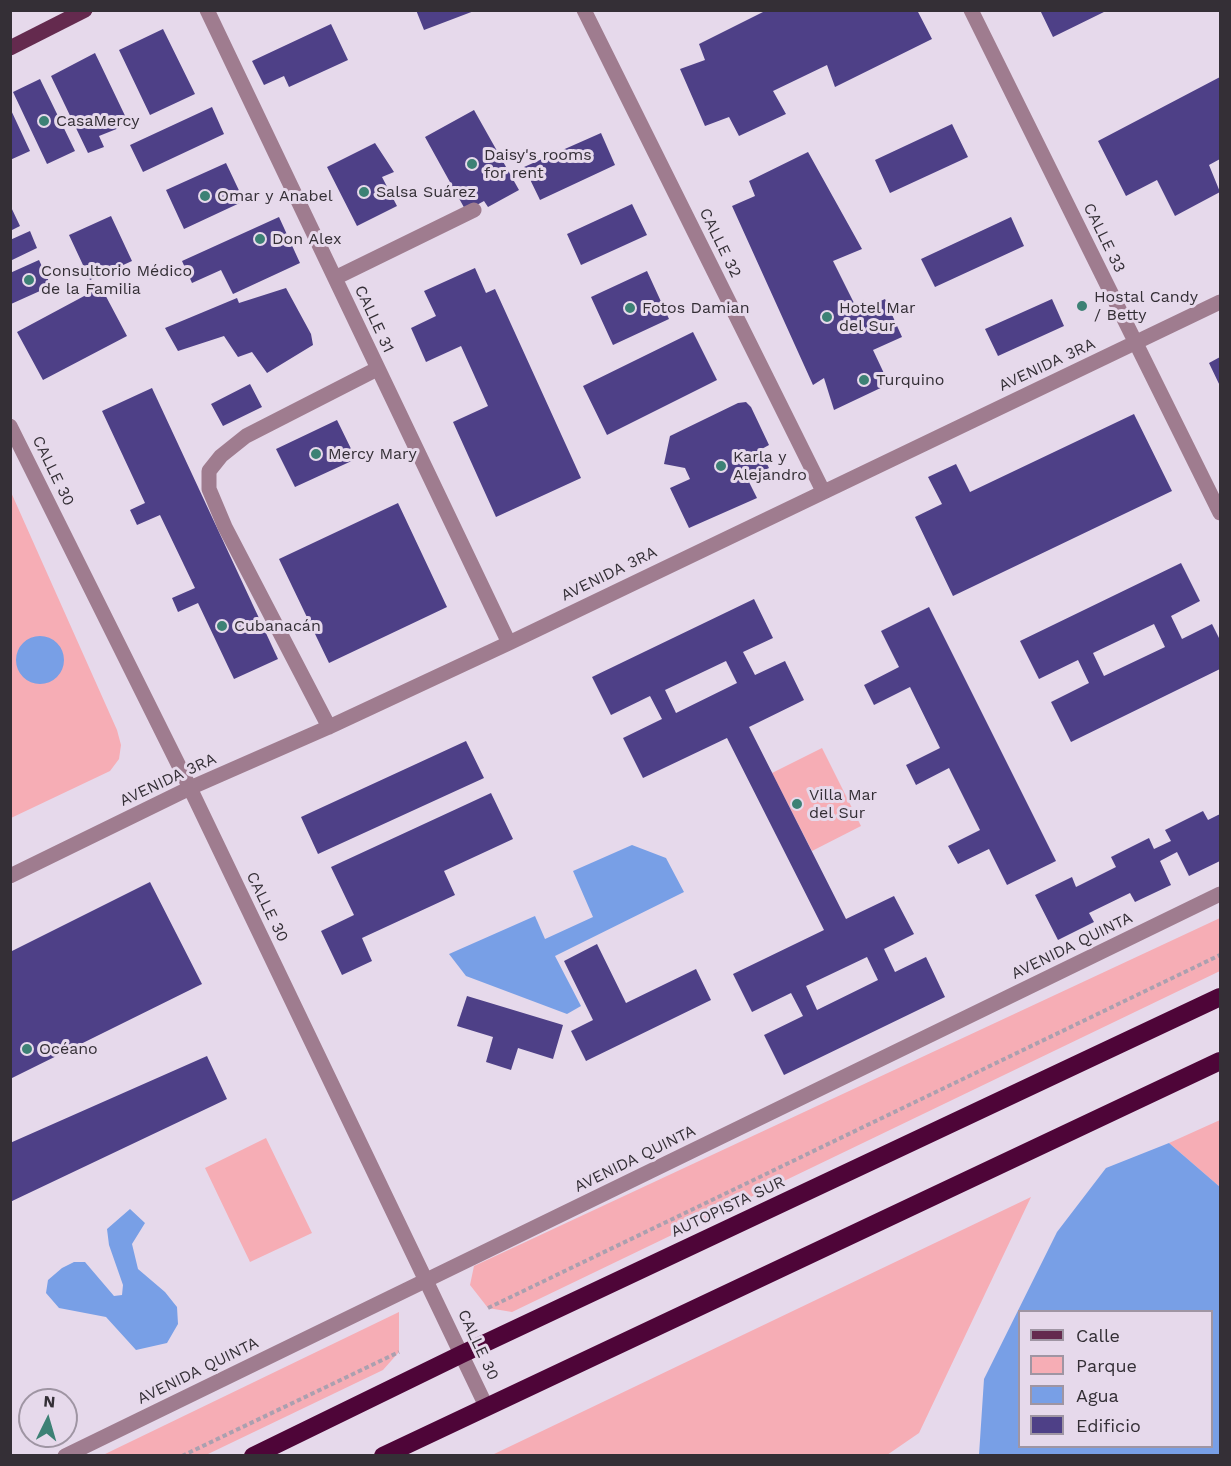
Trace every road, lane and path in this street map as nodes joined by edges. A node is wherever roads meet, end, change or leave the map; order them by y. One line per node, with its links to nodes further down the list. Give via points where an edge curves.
1 (85, 10): 5 (main road)
2 (207, 10): 7 (street, CALLE 31)
3 (584, 10): 12 (street, CALLE 32)
4 (971, 10): 9 (street, CALLE 33)
5 (10, 48)
6 (474, 210): 7 (street)
7 (335, 278): 10 (street, CALLE 31)
8 (1221, 302): 9 (street, AVENIDA 3RA)
9 (1136, 344): 12 (street, AVENIDA 3RA); 13 (street, CALLE 33)
10 (376, 369): 14 (street, CALLE 31); 15 (street, via 246,436 221,456 210,471 209,489 225,527)
11 (10, 426): 16 (street, CALLE 30)
12 (823, 491): 14 (street, AVENIDA 3RA)
13 (1221, 513)
14 (509, 642): 15 (street, AVENIDA 3RA)
15 (329, 728): 16 (street, AVENIDA 3RA)
16 (190, 788): 17 (street, AVENIDA 3RA); 22 (street, CALLE 30)
17 (10, 876)
18 (1221, 894): 22 (street, AVENIDA QUINTA)
19 (1221, 955): 23 (path)
20 (1221, 997): 25 (highway, AUTOPISTA SUR)
21 (1221, 1061): 26 (highway)
22 (428, 1280): 25 (street, CALLE 30); 27 (street, AVENIDA QUINTA)
23 (488, 1308)
24 (399, 1352): 28 (path)
25 (462, 1354): 26 (street, CALLE 30); 29 (highway, AUTOPISTA SUR)
26 (486, 1406): 30 (highway)
27 (65, 1455)
28 (182, 1455)
29 (253, 1455)
30 (383, 1455)

